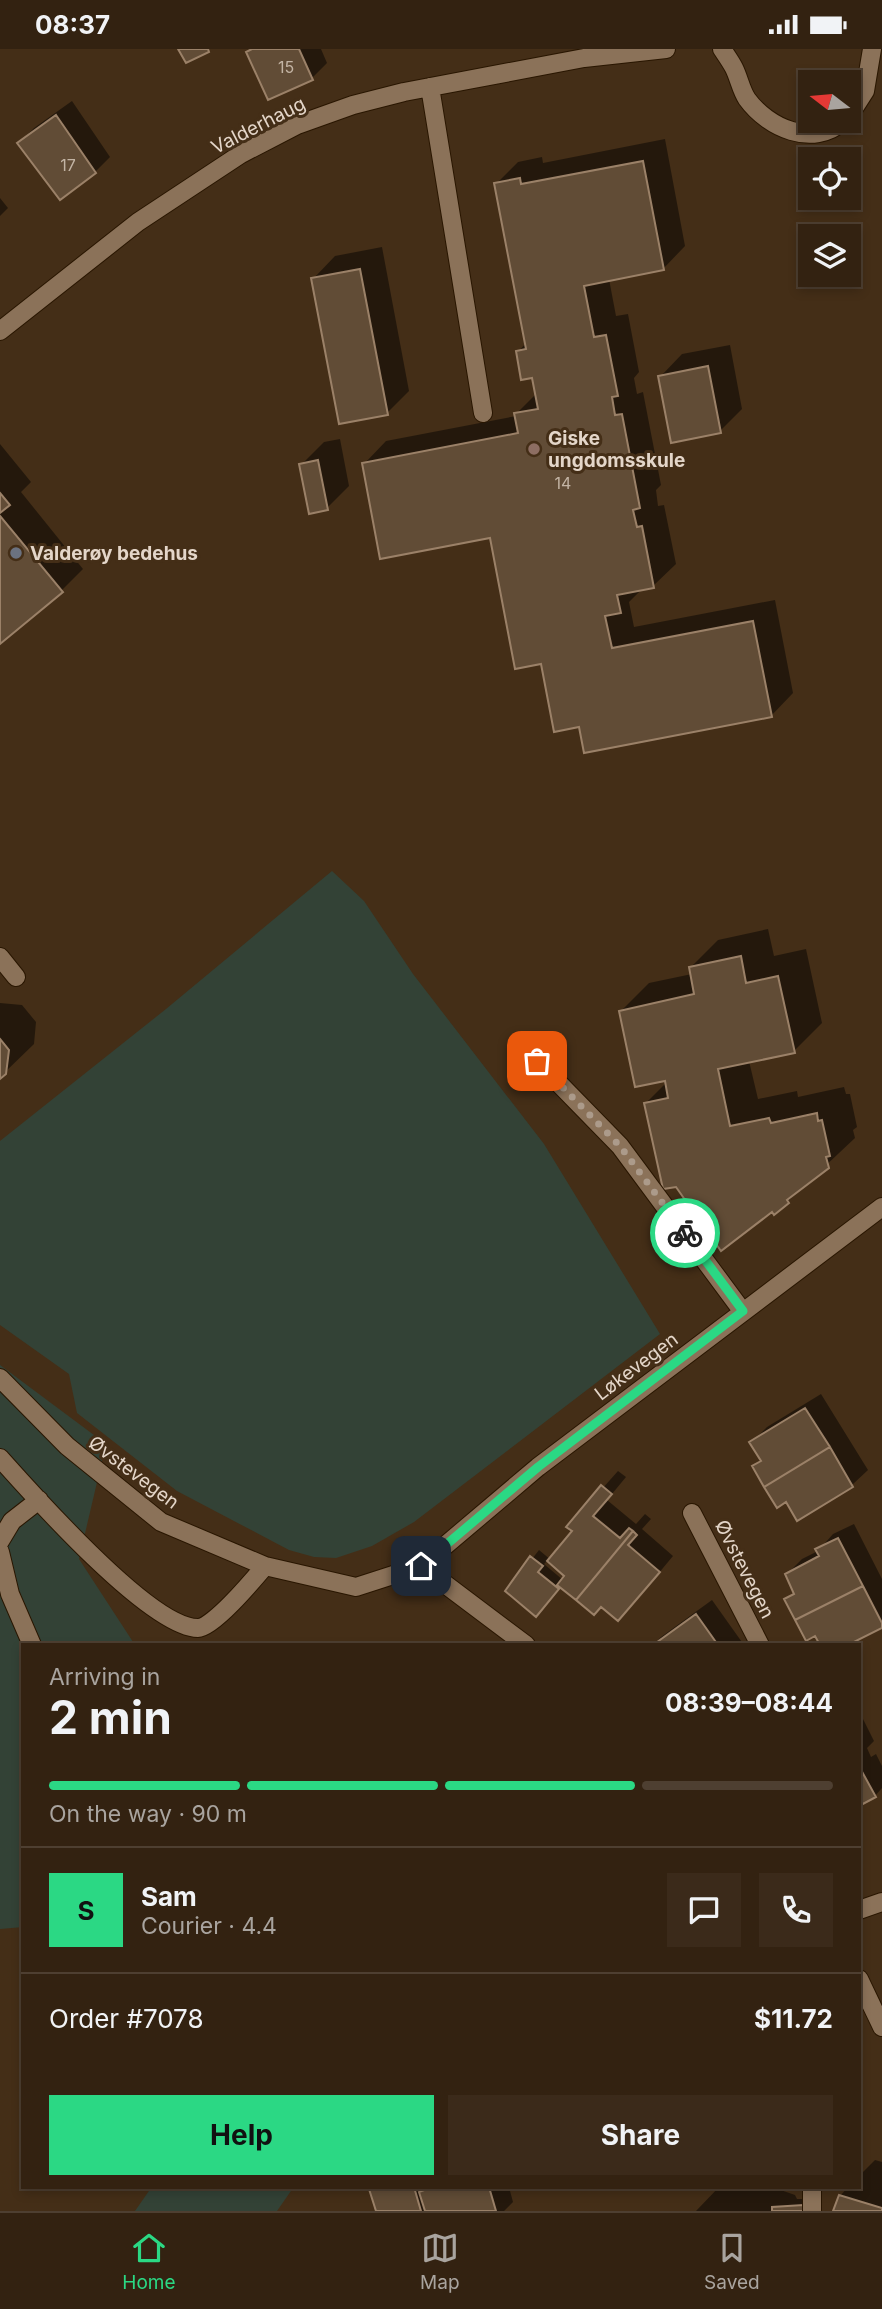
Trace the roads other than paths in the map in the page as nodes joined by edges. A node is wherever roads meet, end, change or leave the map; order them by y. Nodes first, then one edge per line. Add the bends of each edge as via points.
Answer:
1 (666, 49) edge
2 (722, 49) edge
3 (872, 49) edge
4 (583, 54) edge
5 (430, 87) junction
6 (861, 97) edge
7 (798, 132) edge
8 (0, 331) edge
9 (483, 413) dead end
10 (0, 957) edge
11 (16, 977) dead end
12 (537, 1061) dead end
13 (882, 1207) edge
14 (743, 1311) junction
15 (0, 1378) edge
16 (0, 1458) edge
17 (38, 1500) junction
18 (692, 1513) dead end
19 (0, 1541) edge
20 (0, 1552) edge
21 (265, 1566) junction
22 (421, 1566) junction
23 (31, 1643) edge
24 (524, 1643) edge
25 (759, 1643) edge
26 (882, 1902) edge
27 (861, 1909) edge
28 (861, 1983) edge
29 (882, 2027) edge
30 (812, 2189) edge
31 (812, 2211) edge

1 - 4 street, Valderhaug
2 - 7 street via 755,109 775,124
3 - 6 street
4 - 5 street, Valderhaug
5 - 8 street, Valderhaug via 353,105 241,154 138,222
5 - 9 street
10 - 11 street
12 - 14 street via 620,1146
13 - 14 street, Løkevegen
14 - 22 street, Løkevegen via 538,1467
15 - 21 street, Øvstevegen via 67,1446 161,1522
16 - 17 street
17 - 19 street via 12,1521
17 - 21 street via 107,1569 181,1624 206,1626
18 - 25 street, Øvstevegen
20 - 23 street via 10,1594
21 - 22 street, Øvstevegen via 356,1587
22 - 24 street
26 - 27 street
28 - 29 street
30 - 31 street

